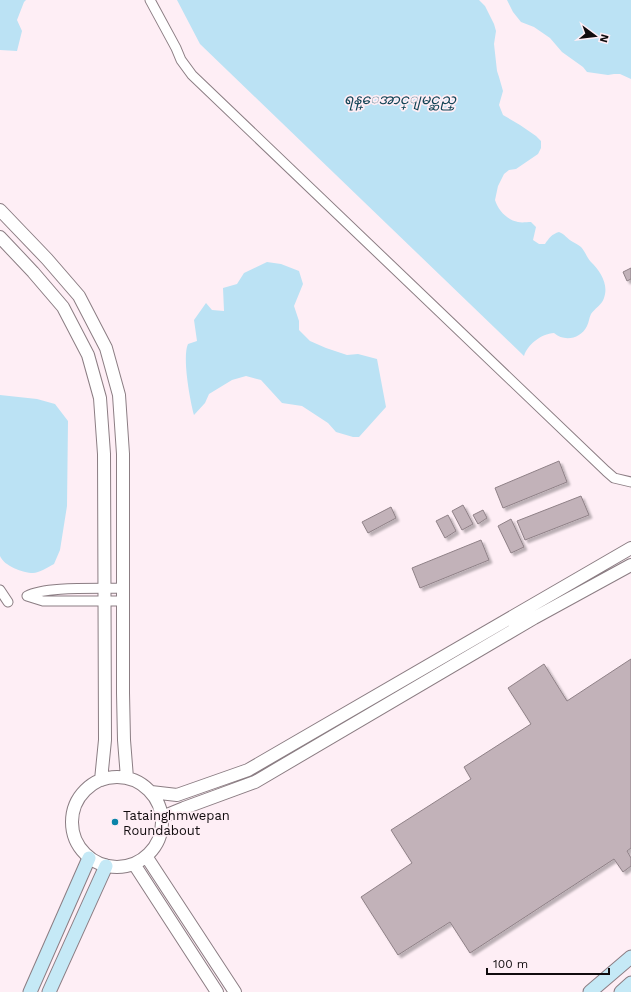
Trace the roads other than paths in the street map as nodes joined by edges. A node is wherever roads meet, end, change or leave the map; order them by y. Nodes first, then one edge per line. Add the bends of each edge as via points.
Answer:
1 (150, 0) edge
2 (0, 210) edge
3 (0, 237) edge
4 (631, 482) edge
5 (631, 548) edge
6 (631, 565) edge
7 (123, 588) junction
8 (104, 589) junction
9 (0, 590) edge
10 (104, 601) junction
11 (123, 601) junction
12 (5, 604) edge
13 (127, 778) junction
14 (100, 780) junction
15 (151, 792) junction
16 (162, 817) junction
17 (146, 856) junction
18 (89, 858) junction
19 (134, 864) junction
20 (106, 866) junction
21 (631, 957) edge
22 (631, 983) edge
23 (30, 992) edge
24 (49, 992) edge
25 (217, 992) edge
26 (235, 992) edge
27 (590, 992) edge
28 (621, 992) edge

1 - 4 street via 181,60 192,75 614,478
2 - 7 street via 79,296 106,348 119,395 123,446
3 - 8 street via 64,307 88,355 100,398 104,454
5 - 15 street via 248,770 177,795
6 - 16 street via 534,618 255,782
7 - 8 street
7 - 11 street
8 - 10 street
8 - 10 street via 43,591 27,596 43,601
9 - 12 street
10 - 11 street
10 - 14 street via 105,740
11 - 13 street via 124,740
13 - 14 street
13 - 15 street via 140,783
14 - 18 street via 89,786 80,796 72,822 74,836
15 - 16 street via 160,807
16 - 17 street via 161,832 156,846
17 - 19 street
17 - 26 street
18 - 20 street
18 - 23 main road
19 - 20 street
19 - 25 street
20 - 24 main road
21 - 27 main road
22 - 28 main road

